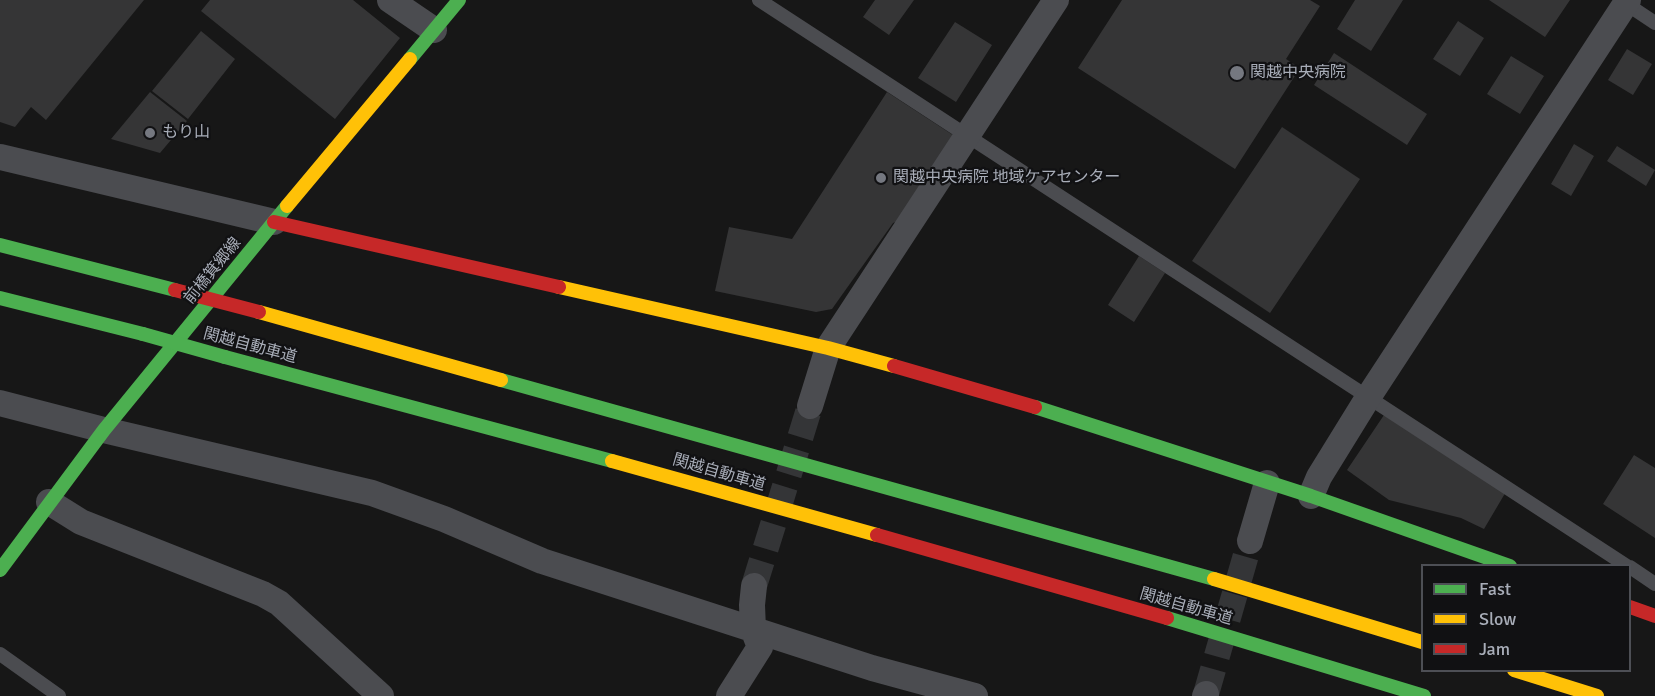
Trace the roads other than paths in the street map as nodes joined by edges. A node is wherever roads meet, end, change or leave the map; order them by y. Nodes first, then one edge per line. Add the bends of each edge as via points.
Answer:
1 (390, 0) edge
2 (459, 0) edge
3 (759, 0) edge
4 (1056, 0) edge
5 (1625, 1) edge
6 (1655, 23) edge
7 (434, 30) junction
8 (968, 136) junction
9 (0, 157) edge
10 (274, 222) junction
11 (0, 245) edge
12 (0, 298) edge
13 (828, 348) junction
14 (1369, 396) junction
15 (0, 403) edge
16 (810, 406) tunnel mouth
17 (104, 430) junction
18 (1268, 483) junction
19 (1311, 496) junction
20 (50, 502) junction
21 (1250, 541) tunnel mouth
22 (1503, 564) edge
23 (1625, 564) edge
24 (1631, 568) edge
25 (0, 570) edge
26 (1655, 584) edge
27 (754, 586) tunnel mouth
28 (1631, 609) edge
29 (1655, 616) edge
30 (753, 629) junction
31 (1421, 642) edge
32 (0, 654) edge
33 (1520, 672) edge
34 (59, 696) edge
35 (381, 696) edge
36 (729, 696) edge
37 (975, 696) edge
38 (1424, 696) edge
39 (1597, 696) edge

1 - 7 street
2 - 7 main road, 前橋箕郷線
3 - 8 lane
4 - 8 street
5 - 6 lane
5 - 14 street
7 - 10 main road, 前橋箕郷線
8 - 13 street
8 - 14 lane
9 - 10 street
10 - 13 main road
10 - 17 main road, 前橋箕郷線
11 - 31 main road, 関越自動車道, bridge via 260,312 1205,576
12 - 38 main road, 関越自動車道, bridge via 722,490
13 - 16 street
13 - 18 main road via 1015,400
14 - 19 street
14 - 23 lane
15 - 17 street
17 - 20 main road, 前橋箕郷線
17 - 30 street via 372,493 542,561
18 - 19 main road
18 - 21 street
19 - 22 main road
20 - 25 main road, 前橋箕郷線
20 - 35 street via 81,522 279,603
24 - 26 lane
27 - 30 street
28 - 29 main road
30 - 36 street via 760,647
30 - 37 street
32 - 34 lane
33 - 39 main road

